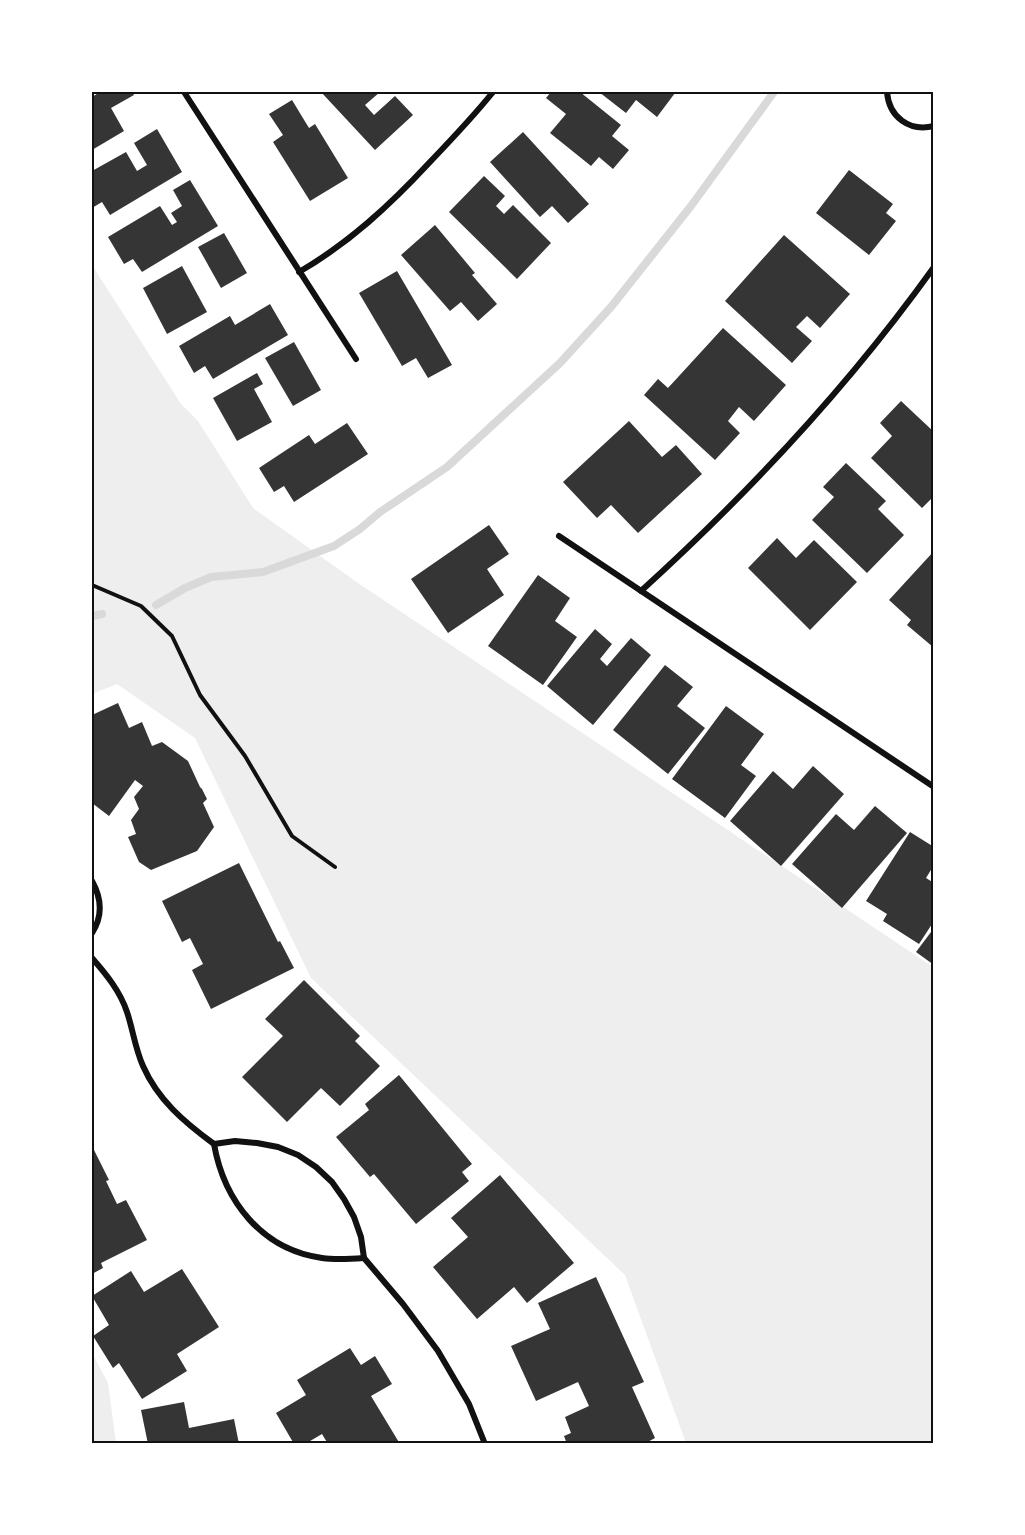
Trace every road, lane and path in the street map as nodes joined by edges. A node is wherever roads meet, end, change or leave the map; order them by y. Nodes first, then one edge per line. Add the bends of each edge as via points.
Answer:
1 (184, 92) edge
2 (493, 92) edge
3 (887, 92) edge
4 (933, 126) edge
5 (933, 267) edge
6 (299, 272) junction
7 (356, 360) dead end
8 (559, 536) dead end
9 (92, 585) edge
10 (641, 591) junction
11 (933, 787) edge
12 (335, 867) dead end
13 (92, 882) edge
14 (92, 933) edge
15 (92, 958) edge
16 (214, 1144) junction
17 (364, 1258) junction
18 (485, 1443) edge

1 - 6 street
2 - 6 street via 452,140 369,222
3 - 4 street via 892,111 901,121 913,127
5 - 10 street via 830,400 731,506
6 - 7 street
8 - 10 street
9 - 12 path via 141,606 172,636 200,695 244,756 292,836
10 - 11 street
13 - 14 street via 100,901 100,914
15 - 16 street via 118,991 151,1082 173,1112
16 - 17 street via 234,1201 261,1231 278,1243 320,1258
16 - 17 street via 257,1143 278,1147 316,1167 332,1182 354,1217
17 - 18 street via 438,1351 469,1404

